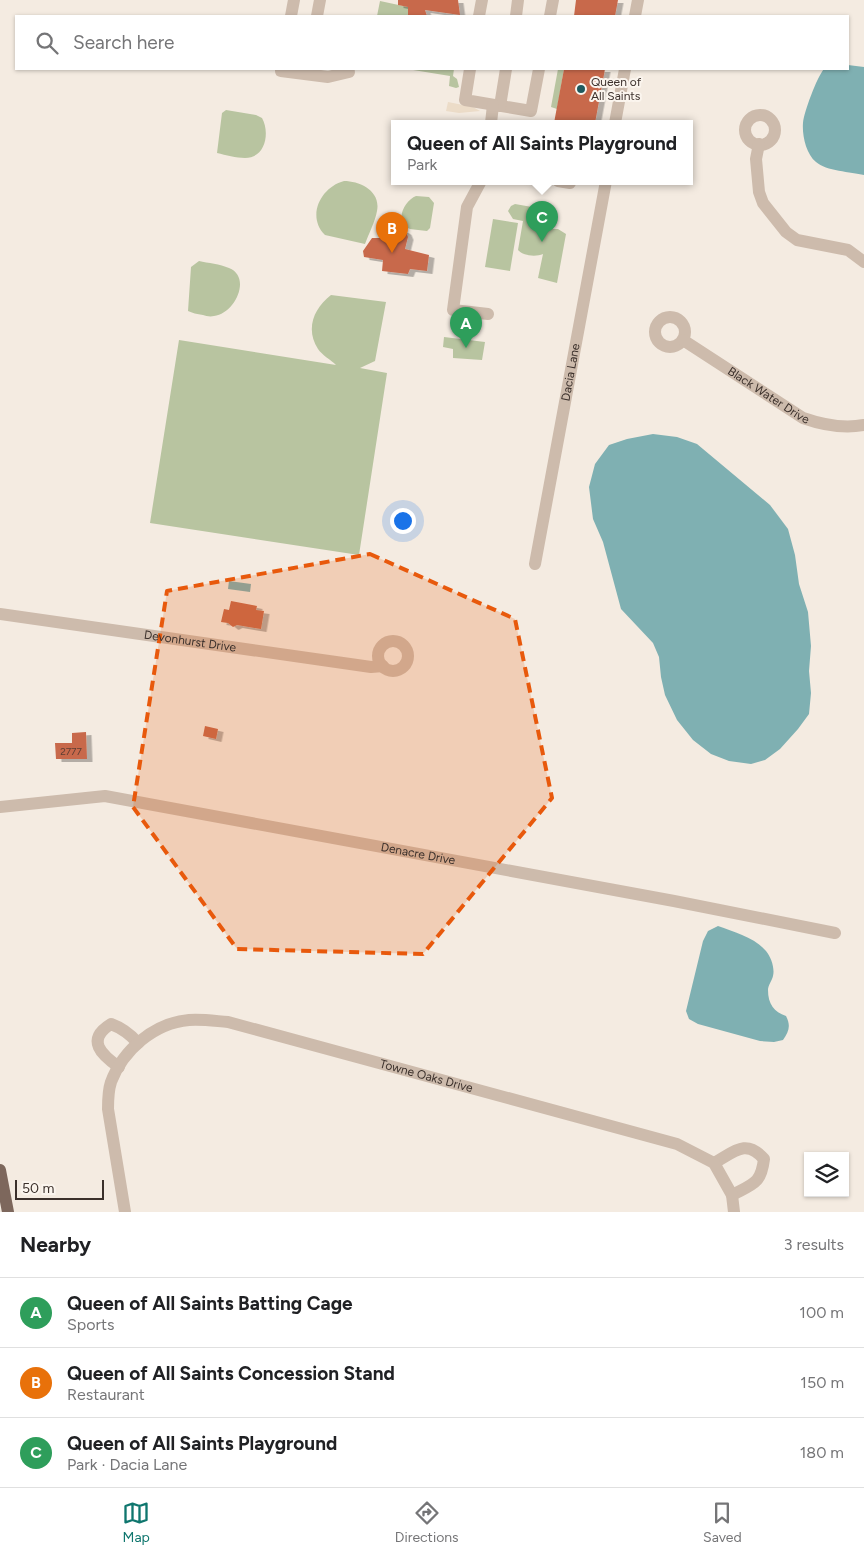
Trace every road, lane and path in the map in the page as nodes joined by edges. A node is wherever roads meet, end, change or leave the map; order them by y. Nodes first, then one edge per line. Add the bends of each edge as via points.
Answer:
1 (294, 0) edge
2 (320, 0) edge
3 (482, 0) edge
4 (518, 0) edge
5 (553, 0) edge
6 (638, 0) edge
7 (291, 15) edge
8 (317, 15) edge
9 (479, 15) edge
10 (516, 15) edge
11 (550, 15) edge
12 (635, 15) edge
13 (281, 70) edge
14 (470, 70) edge
15 (506, 70) edge
16 (539, 70) edge
17 (625, 70) edge
18 (307, 71) edge
19 (349, 72) dead end
20 (496, 105) junction
21 (492, 120) edge
22 (616, 120) edge
23 (759, 144) dead end
24 (479, 185) edge
25 (605, 185) edge
26 (864, 262) edge
27 (488, 314) dead end
28 (683, 340) dead end
29 (864, 425) edge
30 (535, 564) dead end
31 (0, 614) edge
32 (382, 666) dead end
33 (0, 807) edge
34 (835, 933) dead end
35 (138, 1043) junction
36 (119, 1068) junction
37 (714, 1163) junction
38 (0, 1170) edge
39 (732, 1194) junction
40 (8, 1212) edge
41 (125, 1212) edge
42 (734, 1212) edge

1 - 7 street
2 - 8 street
3 - 9 street
4 - 10 street
5 - 11 street
6 - 12 street
13 - 18 street
14 - 20 street via 465,100
15 - 20 street
16 - 20 street via 531,111
17 - 22 street
18 - 19 street via 328,77
20 - 21 street
23 - 26 street via 756,160 759,192 763,203 786,232 796,240 848,250
24 - 27 street via 467,208 452,310
25 - 30 street, Dacia Lane
28 - 29 street, Black Water Drive via 803,418 850,428
31 - 32 street, Devonhurst Drive
33 - 34 street, Denacre Drive via 105,796
35 - 36 street, Towne Oaks Drive via 128,1051
35 - 36 street via 130,1034 111,1024 102,1029 99,1049
35 - 37 street, Towne Oaks Drive via 158,1030 188,1020 228,1022 677,1144
36 - 41 street, Towne Oaks Drive via 111,1082 108,1109
37 - 39 street
37 - 39 street via 746,1147 764,1159 762,1174 753,1184
38 - 40 main road
39 - 42 street

